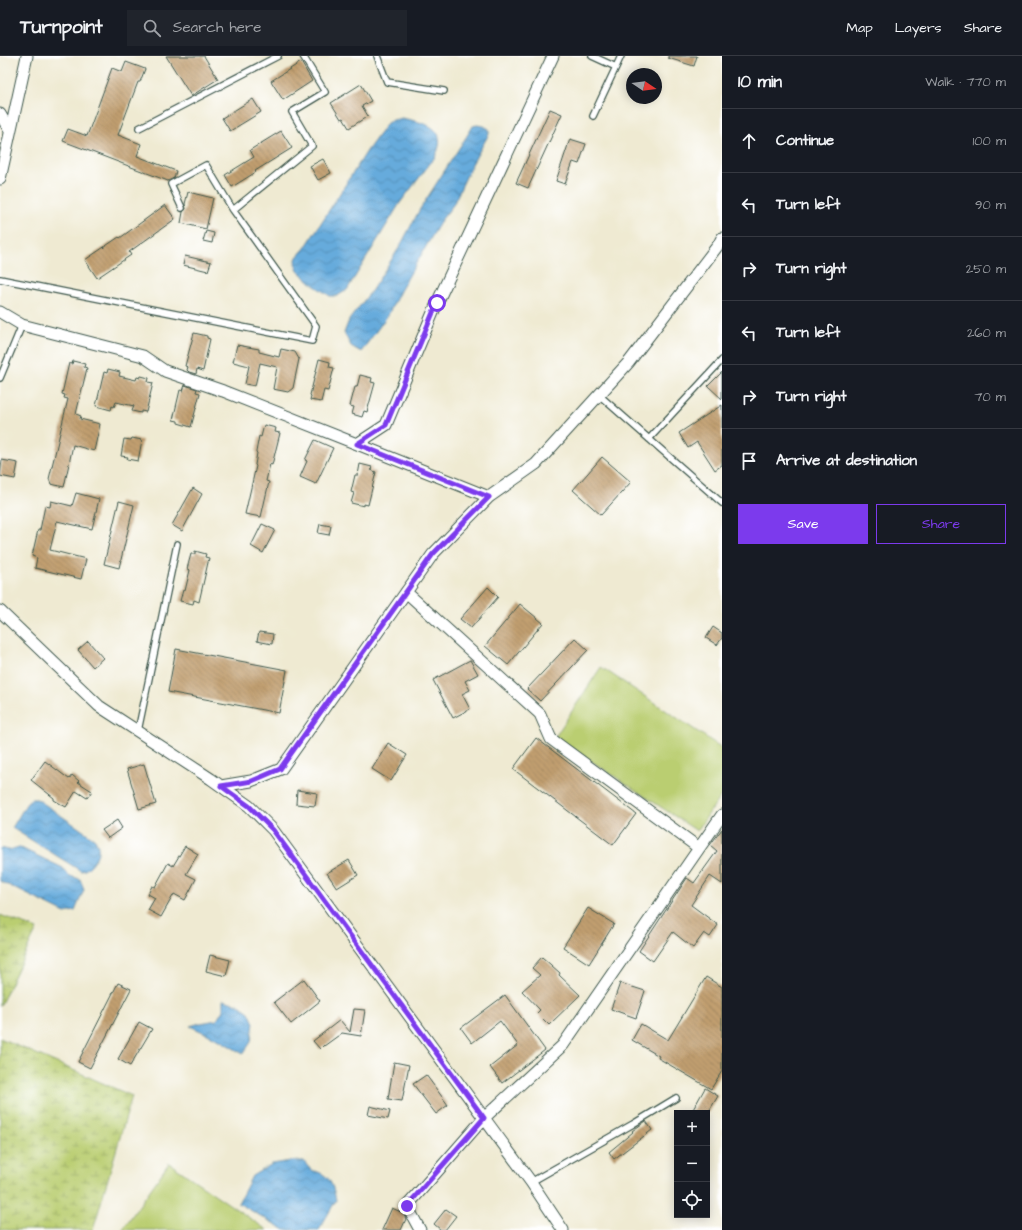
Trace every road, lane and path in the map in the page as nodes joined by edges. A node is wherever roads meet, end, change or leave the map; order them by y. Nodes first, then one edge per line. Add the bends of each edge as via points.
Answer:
1 (27, 56) edge
2 (278, 56) edge
3 (303, 56) edge
4 (377, 56) edge
5 (553, 56) edge
6 (592, 56) edge
7 (622, 56) edge
8 (616, 67) junction
9 (444, 91) dead end
10 (0, 114) edge
11 (593, 116) dead end
12 (139, 128) dead end
13 (10, 131) junction
14 (0, 179) edge
15 (182, 208) dead end
16 (233, 210) junction
17 (721, 242) edge
18 (0, 279) edge
19 (0, 312) edge
20 (22, 325) junction
21 (722, 360) edge
22 (0, 378) edge
23 (599, 394) junction
24 (649, 439) junction
25 (357, 444) junction
26 (489, 497) junction
27 (722, 502) edge
28 (177, 544) dead end
29 (406, 592) junction
30 (0, 611) edge
31 (138, 731) junction
32 (221, 786) junction
33 (722, 815) edge
34 (699, 848) junction
35 (676, 1098) dead end
36 (484, 1118) junction
37 (531, 1182) junction
38 (420, 1230) edge
39 (563, 1230) edge

1 - 13 street
2 - 12 lane
3 - 16 lane via 325,92 292,112 312,146
4 - 9 lane via 386,82
5 - 25 street via 437,303 386,425
6 - 8 lane
7 - 8 lane
8 - 11 lane
10 - 13 street
13 - 14 street
15 - 16 lane via 171,184 206,165
16 - 18 lane via 316,326 312,342
17 - 23 street via 629,362
19 - 20 street
20 - 22 lane
20 - 25 street via 143,356 165,371
21 - 24 lane
23 - 24 lane
23 - 26 street via 536,464
24 - 27 lane
25 - 26 street
26 - 29 street via 433,554
28 - 31 lane
29 - 32 street via 280,769 252,781
29 - 34 street via 540,714 551,739
30 - 31 street via 99,706
31 - 32 street
32 - 36 street via 249,806 273,830
33 - 34 street
34 - 36 street via 563,1045
35 - 37 lane
36 - 37 street
36 - 38 street via 407,1206
37 - 39 street

